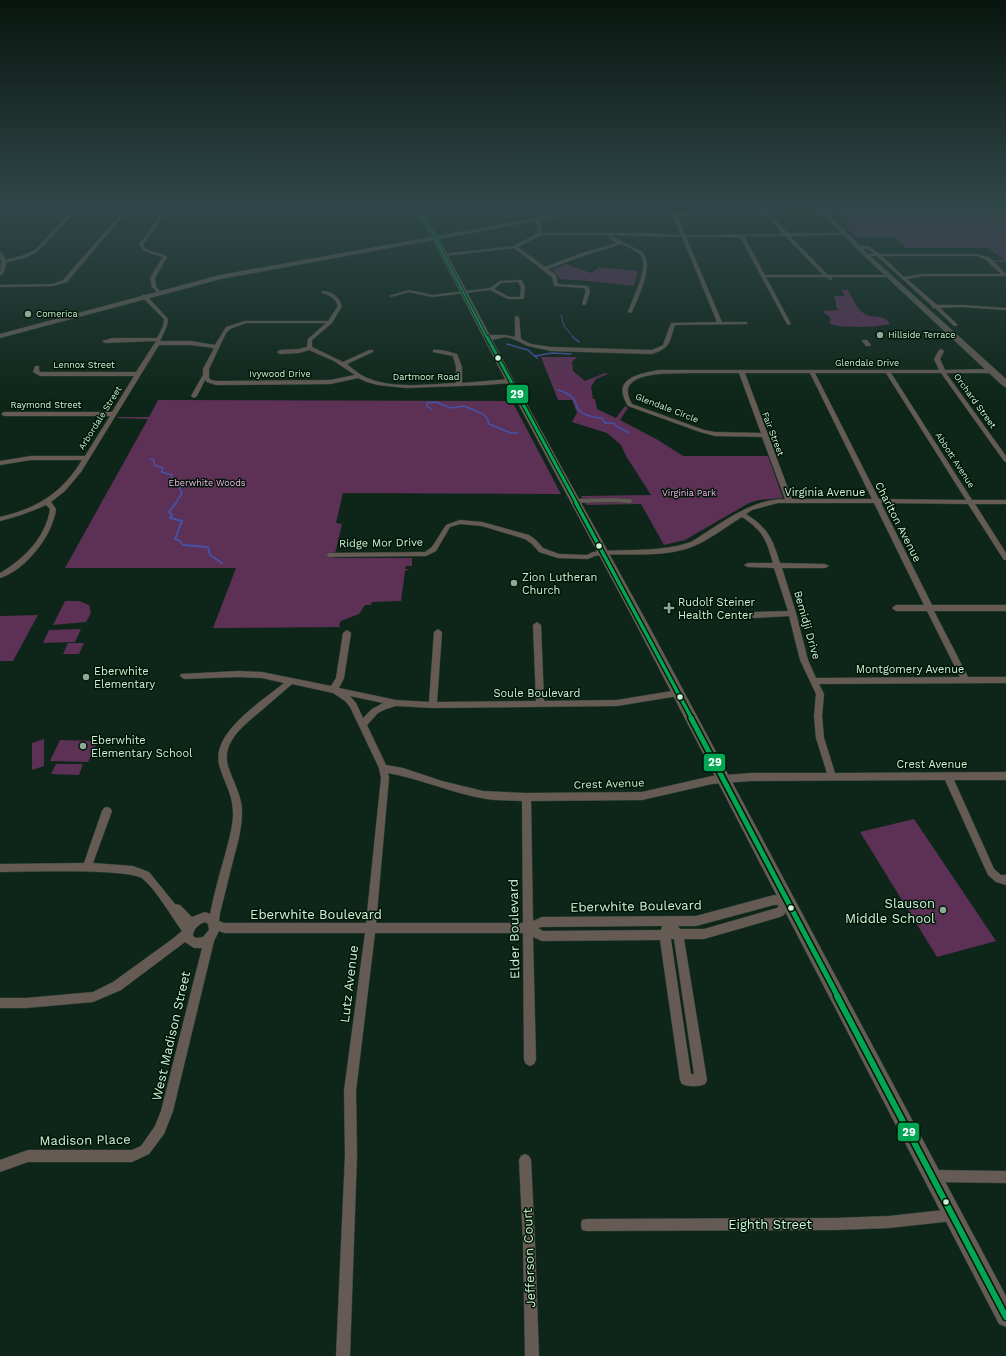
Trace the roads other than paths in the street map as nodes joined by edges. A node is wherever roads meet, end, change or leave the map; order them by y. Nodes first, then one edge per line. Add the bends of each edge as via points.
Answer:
1 (74, 272) edge
2 (156, 272) edge
3 (242, 272) edge
4 (453, 272) edge
5 (549, 272) edge
6 (643, 272) edge
7 (699, 272) edge
8 (760, 272) edge
9 (824, 272) edge
10 (885, 272) edge
11 (897, 272) edge
12 (1005, 275) edge
13 (762, 276) junction
14 (889, 276) junction
15 (829, 278) junction
16 (904, 278) junction
17 (0, 286) edge
18 (491, 288) junction
19 (158, 292) junction
20 (324, 292) dead end
21 (464, 293) junction
22 (144, 296) junction
23 (391, 296) dead end
24 (584, 304) dead end
25 (936, 307) junction
26 (923, 308) junction
27 (1006, 309) edge
28 (630, 312) dead end
29 (517, 317) dead end
30 (330, 322) junction
31 (720, 323) junction
32 (745, 323) dead end
33 (789, 324) dead end
34 (956, 325) dead end
35 (0, 336) edge
36 (488, 337) junction
37 (518, 339) junction
38 (106, 341) dead end
39 (158, 341) junction
40 (217, 347) junction
41 (310, 348) junction
42 (371, 351) dead end
43 (435, 351) dead end
44 (941, 351) dead end
45 (280, 352) dead end
46 (343, 364) junction
47 (37, 367) dead end
48 (992, 371) junction
49 (812, 372) junction
50 (888, 372) junction
51 (943, 372) junction
52 (742, 373) junction
53 (138, 374) junction
54 (205, 376) junction
55 (358, 376) junction
56 (510, 381) junction
57 (1006, 384) edge
58 (459, 385) junction
59 (194, 396) dead end
60 (4, 414) dead end
61 (113, 414) junction
62 (764, 435) junction
63 (86, 458) junction
64 (1006, 460) edge
65 (0, 463) edge
66 (574, 501) junction
67 (630, 501) dead end
68 (789, 501) junction
69 (47, 502) junction
70 (876, 502) junction
71 (971, 502) junction
72 (1006, 502) edge
73 (742, 514) junction
74 (0, 518) edge
75 (1004, 550) edge
76 (597, 553) junction
77 (329, 555) dead end
78 (1006, 558) edge
79 (748, 565) dead end
80 (778, 565) junction
81 (825, 566) dead end
82 (0, 576) edge
83 (896, 608) dead end
84 (930, 608) junction
85 (1006, 608) edge
86 (792, 613) junction
87 (754, 615) dead end
88 (537, 625) dead end
89 (438, 632) dead end
90 (347, 633) dead end
91 (184, 676) dead end
92 (965, 680) junction
93 (1006, 680) edge
94 (291, 681) junction
95 (814, 681) junction
96 (334, 690) junction
97 (678, 693) junction
98 (396, 703) junction
99 (540, 703) junction
100 (433, 704) junction
101 (363, 724) junction
102 (383, 768) junction
103 (832, 776) junction
104 (948, 776) junction
105 (1006, 776) edge
106 (723, 779) junction
107 (526, 797) junction
108 (107, 811) dead end
109 (87, 867) junction
110 (0, 868) edge
111 (1006, 880) edge
112 (787, 902) junction
113 (668, 921) junction
114 (370, 928) junction
115 (527, 928) junction
116 (205, 931) junction
117 (666, 935) junction
118 (678, 935) junction
119 (0, 1003) edge
120 (530, 1060) dead end
121 (160, 1130) joint
122 (525, 1160) dead end
123 (0, 1166) edge
124 (933, 1176) junction
125 (1006, 1177) edge
126 (953, 1215) junction
127 (587, 1225) dead end
128 (1006, 1316) edge
129 (343, 1356) edge
130 (532, 1356) edge

1 - 17 street via 62,283 53,285
2 - 19 street via 151,282
3 - 19 main road
4 - 21 main road
5 - 24 street via 554,276 556,285 586,287 588,291
6 - 28 street
7 - 31 street
8 - 13 street
9 - 15 street
10 - 14 main road
11 - 16 street
12 - 16 street via 923,275
13 - 15 street
13 - 33 street
14 - 15 street
14 - 26 main road
16 - 25 street
18 - 18 street via 500,282 520,281 523,287 522,298 508,298
18 - 21 street
19 - 22 main road
20 - 30 street via 334,296 340,306
21 - 23 street via 432,296 409,291
21 - 36 main road
22 - 35 main road
22 - 39 street, Arbordale Street via 166,319 166,326
25 - 26 street
25 - 27 street
25 - 34 street
26 - 48 main road
29 - 37 street
30 - 40 street via 239,323 228,328
30 - 41 street via 310,340
31 - 32 street
31 - 37 street via 673,324 665,346 652,352 551,349 530,345
36 - 37 street via 505,336
36 - 56 main road
38 - 39 street
39 - 40 street
39 - 53 street, Arbordale Street
40 - 54 street
41 - 45 street
41 - 46 street, Dartmoor Road
42 - 46 street
43 - 58 street via 455,355 459,367
44 - 51 street via 937,359
46 - 55 street, Dartmoor Road
47 - 53 street, Lennox Street via 36,372 40,374
48 - 51 street, Glendale Drive
48 - 57 main road
49 - 50 street, Glendale Drive
49 - 52 street, Glendale Drive
49 - 70 street, Charlton Avenue
50 - 51 street, Glendale Drive
50 - 71 street, Abbott Avenue
51 - 64 street, Orchard Street
52 - 62 street, Fair Street
52 - 62 street, Glendale Circle via 649,374 629,382 625,388 625,396 630,405 702,431 723,435
53 - 61 street, Arbordale Street
54 - 55 street, Ivywood Drive via 209,381 216,383 287,383 330,382
54 - 59 street
55 - 58 street, Dartmoor Road via 387,385
56 - 58 street, Dartmoor Road
56 - 66 main road
60 - 61 street, Raymond Street
61 - 63 street, Arbordale Street
62 - 68 street, Fair Street
63 - 65 street via 31,458
63 - 69 street, Arbordale Street via 66,488
66 - 67 street
66 - 76 main road
68 - 70 street, Virginia Avenue
68 - 73 street, Virginia Avenue via 762,505
69 - 74 street, Arbordale Street
69 - 82 street via 53,509 51,522 34,550 10,571
70 - 71 street, Virginia Avenue
70 - 84 street, Charlton Avenue
71 - 72 street, Virginia Avenue
71 - 75 street, Abbott Avenue
73 - 76 street, Virginia Avenue via 683,548 657,552
73 - 80 street, Bemidji Drive via 766,534
75 - 78 street, Abbott Avenue
76 - 77 street, Ridge Mor Drive via 588,557 565,557 541,550 527,538 482,524 455,522 448,526 434,549 426,554
76 - 97 main road
79 - 80 street
80 - 81 street
80 - 86 street, Bemidji Drive
83 - 84 street
84 - 85 street
84 - 92 street, Charlton Avenue
86 - 87 street
86 - 95 street, Bemidji Drive via 804,660
88 - 99 street
89 - 100 street
90 - 96 street via 340,678
91 - 94 street, Soule Boulevard via 262,675
92 - 93 street, Montgomery Avenue
92 - 95 street, Montgomery Avenue
94 - 96 street, Soule Boulevard
94 - 116 street, West Madison Street via 237,726 223,748 222,762 235,794 237,825
95 - 103 street, Bemidji Drive via 820,694 820,738
96 - 98 street, Soule Boulevard
96 - 101 street, Lutz Avenue via 348,699
97 - 99 street, Soule Boulevard via 617,703
97 - 106 main road
98 - 100 street, Soule Boulevard
98 - 101 street, Soule Boulevard via 375,711
99 - 100 street, Soule Boulevard
101 - 102 street, Lutz Avenue
102 - 107 street, Crest Avenue via 483,795
102 - 114 street, Lutz Avenue via 385,792
103 - 104 street, Crest Avenue
103 - 106 street, Crest Avenue
104 - 105 street, Crest Avenue
104 - 111 street via 991,872 998,879
106 - 107 street, Crest Avenue via 642,796
106 - 112 main road
107 - 115 street, Elder Boulevard
108 - 109 street
109 - 110 street
109 - 116 street via 133,870 146,875 165,898
112 - 113 street, Eberwhite Boulevard via 774,900 696,921
112 - 118 street, Eberwhite Boulevard via 780,912 752,921 704,934
112 - 124 main road
113 - 115 street, Eberwhite Boulevard via 542,922
113 - 117 street
113 - 118 street
114 - 115 street, Eberwhite Boulevard
114 - 116 street, Eberwhite Boulevard
114 - 129 street, Lutz Avenue via 350,1092 351,1155
115 - 117 street, Eberwhite Boulevard via 542,936
115 - 120 street, Elder Boulevard
116 - 119 street, Eberwhite Boulevard via 175,944 117,986 93,997
116 - 121 street, West Madison Street via 167,1111
117 - 118 street, Eberwhite Boulevard
117 - 118 street via 686,1080 701,1080
121 - 123 street, Madison Place via 145,1150 132,1156 28,1156
122 - 130 street, Jefferson Court
124 - 125 street
124 - 126 main road
126 - 127 street, Eighth Street via 889,1222
126 - 128 main road

